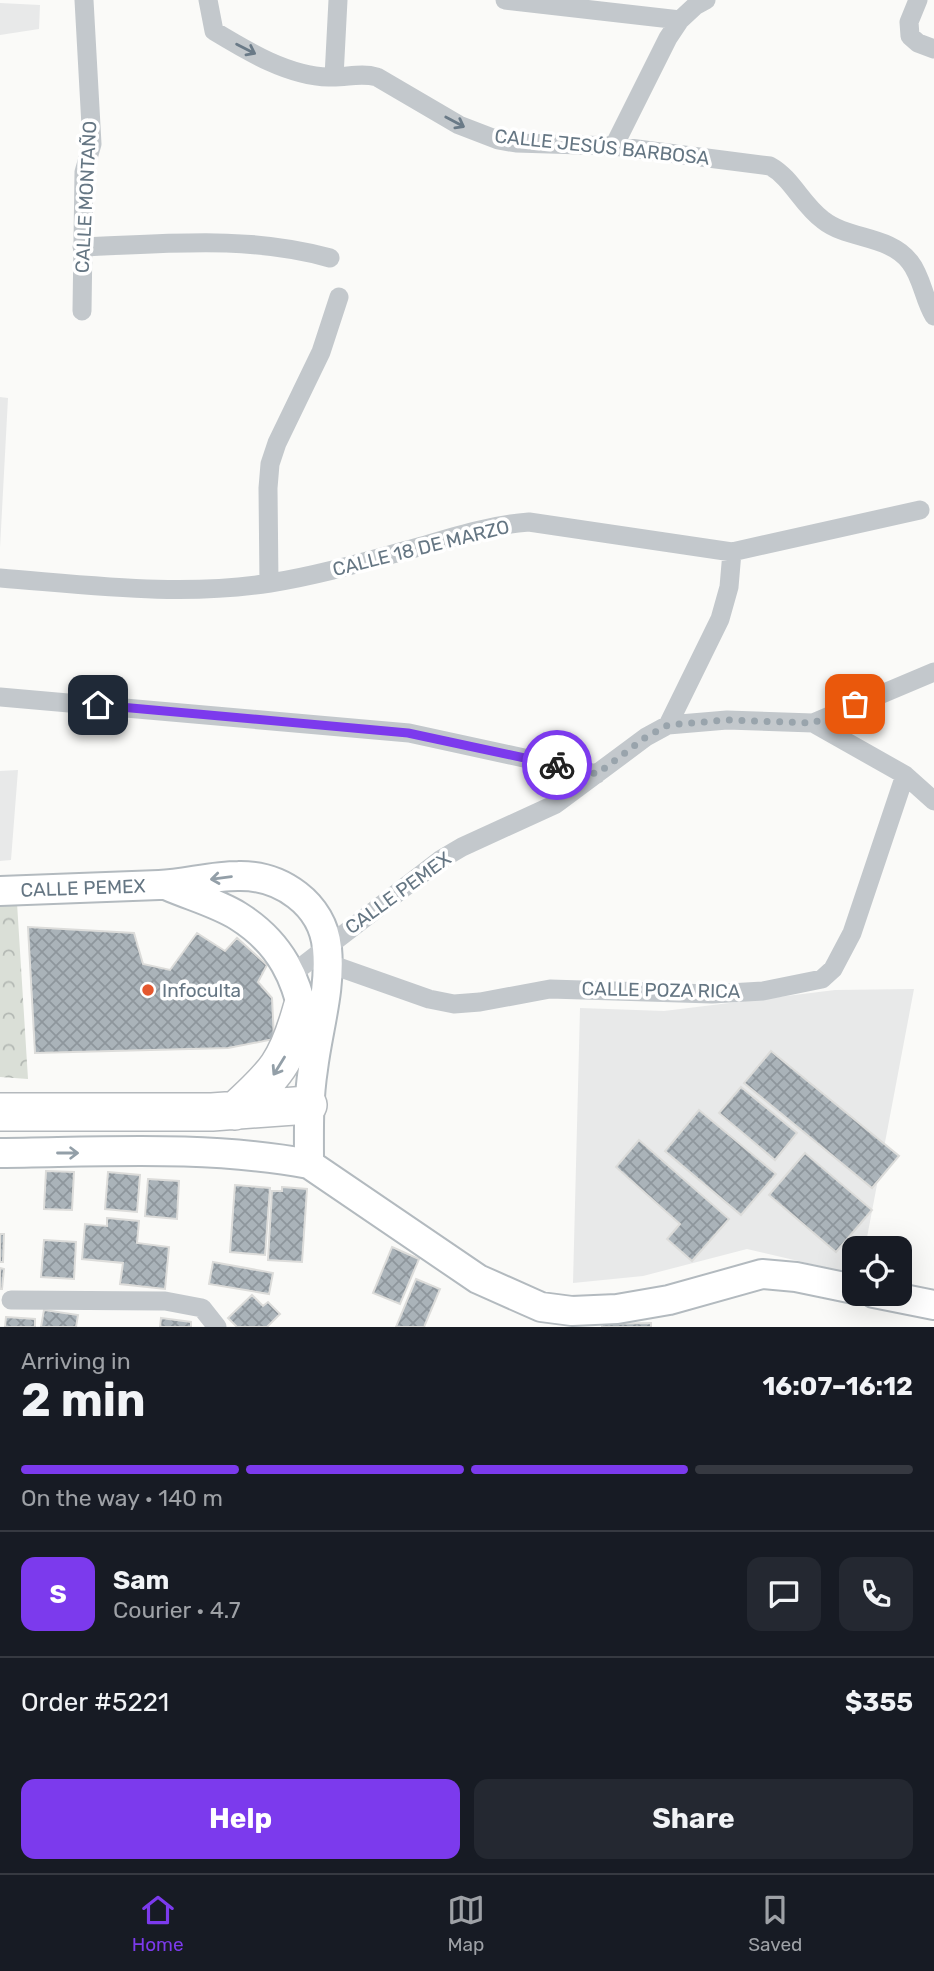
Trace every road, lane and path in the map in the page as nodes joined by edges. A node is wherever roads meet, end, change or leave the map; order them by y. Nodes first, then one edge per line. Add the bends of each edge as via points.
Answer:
1 (84, 0) edge
2 (208, 0) edge
3 (338, 0) edge
4 (505, 0) edge
5 (706, 0) edge
6 (918, 0) edge
7 (680, 20) junction
8 (934, 49) edge
9 (334, 77) junction
10 (614, 146) junction
11 (82, 247) junction
12 (330, 258) dead end
13 (339, 297) dead end
14 (82, 311) dead end
15 (934, 316) edge
16 (920, 510) dead end
17 (732, 552) junction
18 (0, 578) edge
19 (269, 583) junction
20 (934, 672) edge
21 (0, 697) edge
22 (813, 723) junction
23 (668, 725) junction
24 (597, 774) junction
25 (905, 775) junction
26 (934, 801) edge
27 (265, 879) junction
28 (166, 885) junction
29 (0, 891) edge
30 (237, 915) junction
31 (327, 955) junction
32 (297, 991) junction
33 (313, 1066) junction
34 (308, 1105) junction
35 (223, 1111) junction
36 (0, 1112) edge
37 (0, 1153) edge
38 (309, 1164) junction
39 (842, 1287) edge
40 (510, 1295) junction
41 (11, 1300) dead end
42 (912, 1301) edge
43 (934, 1305) edge
44 (216, 1327) edge
45 (537, 1327) edge

1 - 11 street, CALLE MONTAÑO via 92,144 85,172
2 -> 9 street, CALLE JESÚS BARBOSA via 214,31 243,49 289,69
3 - 9 street
4 - 7 street
5 - 7 street
6 - 8 street via 909,22 910,36
7 - 10 street
9 -> 10 street, CALLE JESÚS BARBOSA via 377,77 458,125 498,140
10 - 15 street, CALLE JESÚS BARBOSA via 770,166 826,223 904,255
11 - 12 street via 218,242 296,248
11 - 14 street, CALLE MONTAÑO
13 - 19 street via 321,352 270,464
16 - 17 street, CALLE 18 DE MARZO
17 - 19 street, CALLE 18 DE MARZO via 555,524 516,523 478,529 339,570
17 - 23 street via 720,619
18 - 19 street, CALLE 18 DE MARZO via 136,588 206,589
20 - 22 street, CALLE PEMEX
21 - 24 street via 408,733
22 - 23 street, CALLE PEMEX via 727,720
22 - 25 street
23 - 24 street, CALLE PEMEX
24 - 31 street, CALLE PEMEX via 556,804 440,860
25 - 26 street
25 - 31 street, CALLE POZA RICA via 852,933 833,970 822,979 763,991 712,994 550,989 454,1004 429,999
27 -> 28 street, CALLE PEMEX via 238,876
27 - 30 street
27 - 31 street via 292,890 310,905 321,924
28 - 29 street, CALLE PEMEX
28 - 30 street
30 - 32 street via 277,951
31 - 32 street, CALLE PEMEX
31 - 33 street via 326,1003
32 - 33 street
32 -> 35 highway via 293,1039 278,1069 266,1083
33 - 34 street
34 - 35 highway
34 - 38 street
35 - 36 highway
37 -> 38 street via 211,1152
38 - 40 street via 478,1279
39 - 40 street via 762,1274 660,1301 572,1311 541,1307
40 - 45 street
41 - 44 street via 165,1301 202,1308
42 - 43 street

